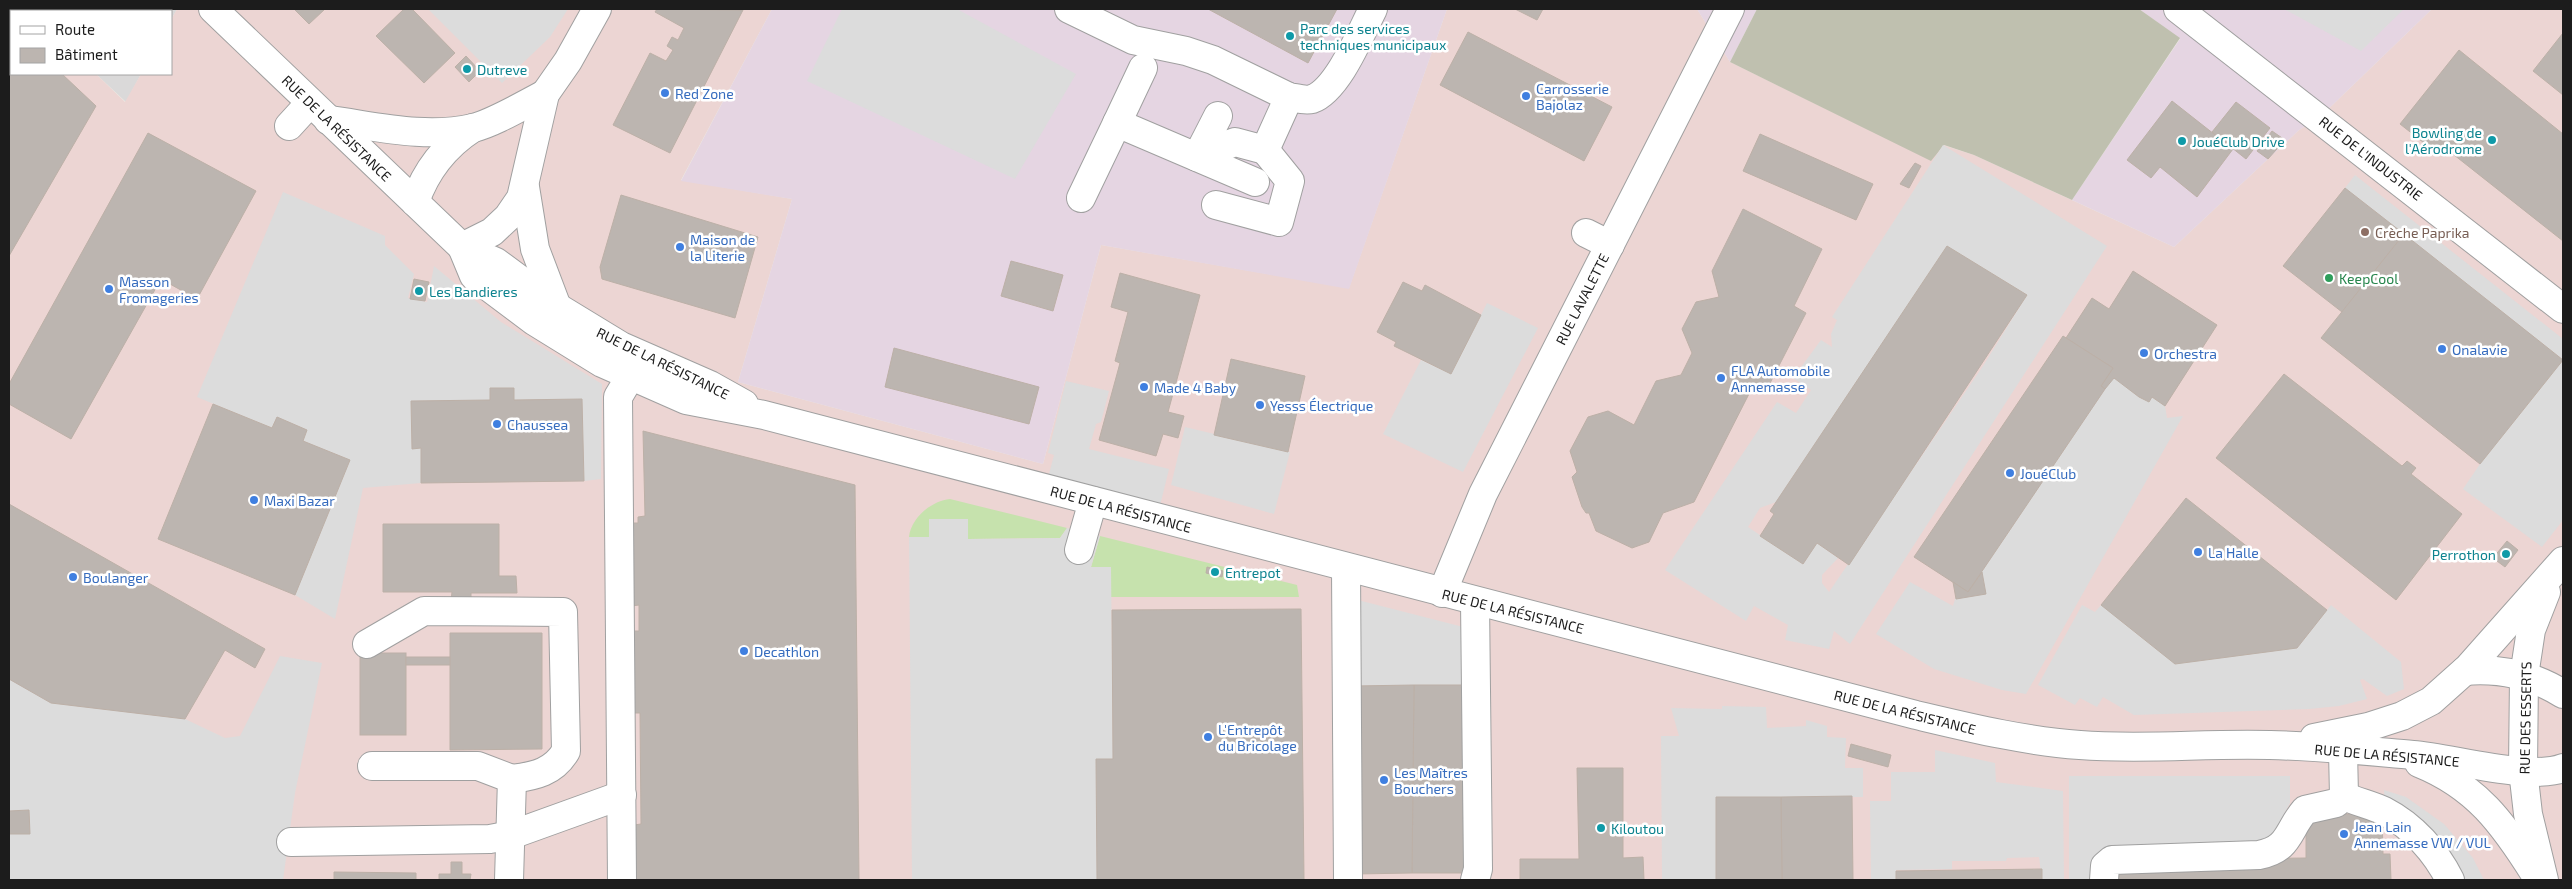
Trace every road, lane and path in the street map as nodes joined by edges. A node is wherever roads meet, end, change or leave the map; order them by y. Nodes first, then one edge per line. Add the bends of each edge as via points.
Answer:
1 (213, 9) edge
2 (597, 9) edge
3 (1070, 9) edge
4 (1373, 9) edge
5 (1730, 9) edge
6 (2178, 9) edge
7 (1143, 68) dead end
8 (546, 94) junction
9 (1289, 97) junction
10 (319, 112) junction
11 (1218, 116) dead end
12 (1117, 123) junction
13 (289, 126) dead end
14 (474, 128) junction
15 (1265, 150) junction
16 (1197, 157) junction
17 (1255, 182) dead end
18 (525, 187) junction
19 (1081, 198) dead end
20 (415, 202) junction
21 (1216, 205) dead end
22 (1586, 233) dead end
23 (1610, 245) junction
24 (462, 247) junction
25 (557, 308) junction
26 (2563, 309) edge
27 (630, 377) junction
28 (764, 415) junction
29 (1093, 501) junction
30 (1079, 550) dead end
31 (2563, 562) edge
32 (1346, 568) junction
33 (1442, 593) junction
34 (1475, 601) junction
35 (368, 644) dead end
36 (2466, 671) junction
37 (2524, 676) junction
38 (2563, 694) edge
39 (2270, 745) junction
40 (2344, 750) junction
41 (2397, 754) junction
42 (372, 766) dead end
43 (2563, 768) edge
44 (2523, 770) junction
45 (512, 779) junction
46 (622, 795) junction
47 (2344, 796) junction
48 (511, 835) junction
49 (291, 842) dead end
50 (509, 880) edge
51 (622, 880) edge
52 (1348, 880) edge
53 (1475, 880) edge
54 (2104, 880) edge
55 (2450, 880) edge
56 (2539, 880) edge
57 (2544, 880) edge

1 - 10 street, RUE DE LA RÉSISTANCE
2 - 8 street
3 - 9 street via 1133,40 1213,60
4 - 9 street via 1349,57 1331,82 1312,99
5 - 23 street, RUE LAVALETTE
6 - 26 street, RUE DE L'INDUSTRIE
7 - 12 street
8 - 14 street
8 - 18 street
9 - 15 street
10 - 13 street
10 - 14 street via 411,131 450,132
10 - 20 street, RUE DE LA RÉSISTANCE
11 - 16 street
12 - 16 street
12 - 19 street
14 - 20 street via 442,154 426,177
15 - 16 street via 1235,142
15 - 21 street via 1290,181 1279,222
16 - 17 street
18 - 24 street via 515,208 501,225
18 - 25 street via 535,249
20 - 24 street, RUE DE LA RÉSISTANCE
22 - 23 street
23 - 33 street, RUE LAVALETTE via 1483,494
24 - 25 street, RUE DE LA RÉSISTANCE via 496,262
24 - 27 street, RUE DE LA RÉSISTANCE via 474,276 493,291 555,335
25 - 28 street, RUE DE LA RÉSISTANCE via 621,346 710,385
27 - 28 street, RUE DE LA RÉSISTANCE via 686,400
27 - 46 street via 618,397
28 - 29 street, RUE DE LA RÉSISTANCE
29 - 30 street
29 - 32 street, RUE DE LA RÉSISTANCE
31 - 36 street, RUE DE LA RÉSISTANCE
31 - 37 street, RUE DES ESSERTS via 2536,613
32 - 33 street, RUE DE LA RÉSISTANCE
32 - 52 street
33 - 34 street, RUE DE LA RÉSISTANCE
34 - 39 street, RUE DE LA RÉSISTANCE via 2017,738 2105,746
34 - 53 street via 1478,869
35 - 45 street via 424,611 564,612 566,751 550,769 536,776
36 - 37 street via 2499,670
36 - 39 street, RUE DE LA RÉSISTANCE via 2435,698 2402,716 2348,732
37 - 38 street
37 - 44 street, RUE DES ESSERTS
39 - 40 street, RUE DE LA RÉSISTANCE
40 - 41 street, RUE DE LA RÉSISTANCE
40 - 47 street
41 - 44 street, RUE DE LA RÉSISTANCE
41 - 56 street via 2447,776 2486,806
42 - 45 street via 478,766
43 - 44 street, RUE DE LA RÉSISTANCE via 2546,772
44 - 57 street, RUE DES ESSERTS via 2528,814
45 - 48 street
46 - 48 street
46 - 51 street
47 - 54 street via 2336,802 2305,810 2283,845 2274,852 2112,860 2105,866
47 - 55 street via 2384,811 2406,826 2422,840
48 - 49 street via 490,839
48 - 50 street

